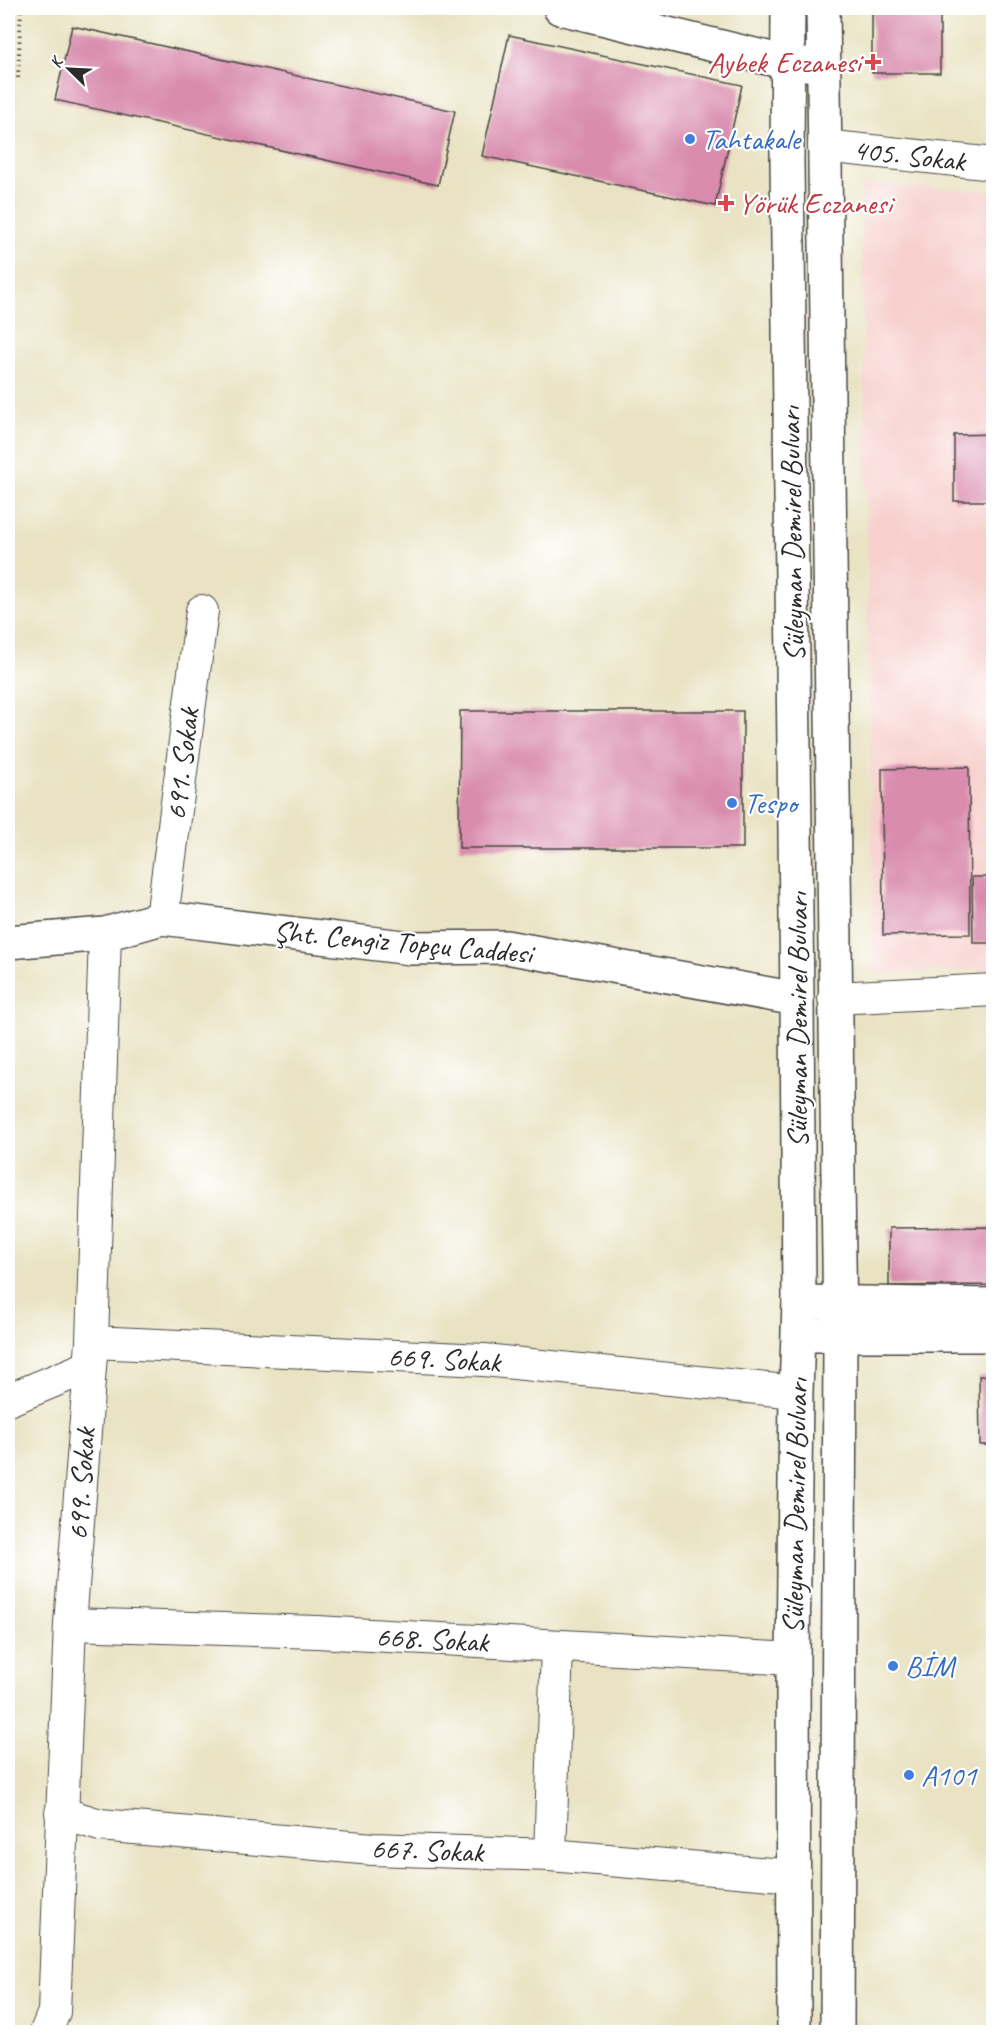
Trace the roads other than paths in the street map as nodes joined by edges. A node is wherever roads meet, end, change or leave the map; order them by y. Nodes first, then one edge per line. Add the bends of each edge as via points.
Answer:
1 (560, 8) edge
2 (788, 8) edge
3 (823, 8) edge
4 (788, 63) junction
5 (823, 65) junction
6 (824, 146) junction
7 (993, 164) edge
8 (202, 611) dead end
9 (162, 918) junction
10 (105, 934) junction
11 (8, 942) edge
12 (993, 990) edge
13 (834, 998) junction
14 (797, 999) junction
15 (799, 1302) junction
16 (839, 1302) junction
17 (993, 1305) edge
18 (799, 1335) junction
19 (840, 1335) junction
20 (993, 1335) edge
21 (91, 1354) junction
22 (796, 1392) junction
23 (8, 1400) edge
24 (70, 1624) junction
25 (557, 1646) junction
26 (793, 1659) junction
27 (61, 1813) junction
28 (550, 1855) junction
29 (794, 1876) junction
30 (46, 2032) edge
31 (794, 2032) edge
32 (837, 2032) edge

1 - 4 main road
2 - 4 main road, Süleyman Demirel Bulvarı
3 - 5 main road, Süleyman Demirel Bulvarı
4 - 5 main road
4 - 14 main road, Süleyman Demirel Bulvarı
5 - 6 main road, Süleyman Demirel Bulvarı
6 - 7 street, 405. Sokak
6 - 13 main road, Süleyman Demirel Bulvarı
8 - 9 street, 691. Sokak
9 - 10 main road, Şht. Cengiz Topçu Caddesi
9 - 14 main road, Şht. Cengiz Topçu Caddesi via 411,948 506,947
10 - 11 main road, Şht. Cengiz Topçu Caddesi
10 - 21 street, 699. Sokak
12 - 13 street
13 - 16 main road, Süleyman Demirel Bulvarı
14 - 15 main road, Süleyman Demirel Bulvarı
15 - 16 main road
15 - 18 main road, Süleyman Demirel Bulvarı
16 - 17 main road
16 - 19 main road, Süleyman Demirel Bulvarı
18 - 19 main road
18 - 22 main road, Süleyman Demirel Bulvarı
19 - 20 main road
19 - 32 main road, Süleyman Demirel Bulvarı
21 - 22 street, 669. Sokak via 484,1360
21 - 23 street
21 - 24 street, 699. Sokak
22 - 26 main road, Süleyman Demirel Bulvarı
24 - 25 street, 668. Sokak via 317,1632
24 - 27 street, 699. Sokak
25 - 26 street, 668. Sokak
25 - 28 street
26 - 29 main road, Süleyman Demirel Bulvarı
27 - 28 street, 667. Sokak via 100,1825 373,1849
27 - 30 street, 699. Sokak via 54,2012
28 - 29 street, 667. Sokak
29 - 31 main road, Süleyman Demirel Bulvarı

